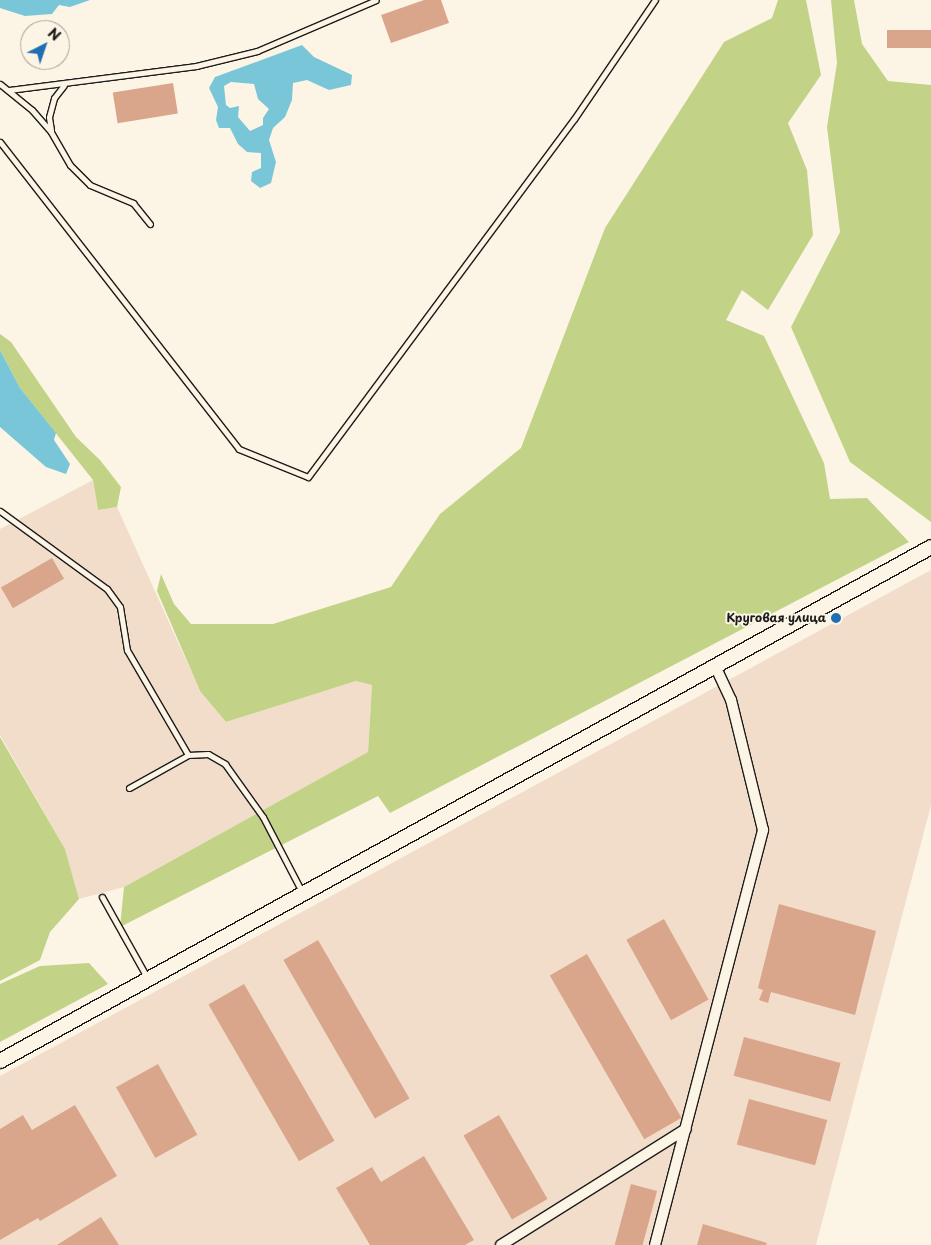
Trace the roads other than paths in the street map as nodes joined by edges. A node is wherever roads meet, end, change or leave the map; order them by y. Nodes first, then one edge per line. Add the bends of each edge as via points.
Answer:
1 (376, 0) edge
2 (655, 0) edge
3 (0, 84) edge
4 (64, 85) junction
5 (9, 90) junction
6 (51, 132) junction
7 (0, 142) edge
8 (150, 224) dead end
9 (0, 511) edge
10 (931, 547) edge
11 (715, 664) junction
12 (188, 755) junction
13 (129, 788) dead end
14 (302, 892) junction
15 (102, 897) dead end
16 (148, 980) junction
17 (0, 1061) edge
18 (686, 1128) junction
19 (501, 1245) edge
20 (655, 1245) edge

1 - 4 lane via 257,51 196,66
2 - 7 lane via 574,119 308,477 240,449
3 - 5 lane
4 - 5 lane
4 - 6 lane via 54,98 49,117
5 - 6 lane
6 - 8 lane via 70,165 90,185 133,203
9 - 12 lane via 107,589 120,607 127,650
10 - 11 main road
11 - 14 main road
11 - 18 street via 730,700 763,830
12 - 13 lane
12 - 14 lane via 208,754 224,764 263,816
14 - 16 main road
15 - 16 lane
16 - 17 main road
18 - 19 street
18 - 20 street

